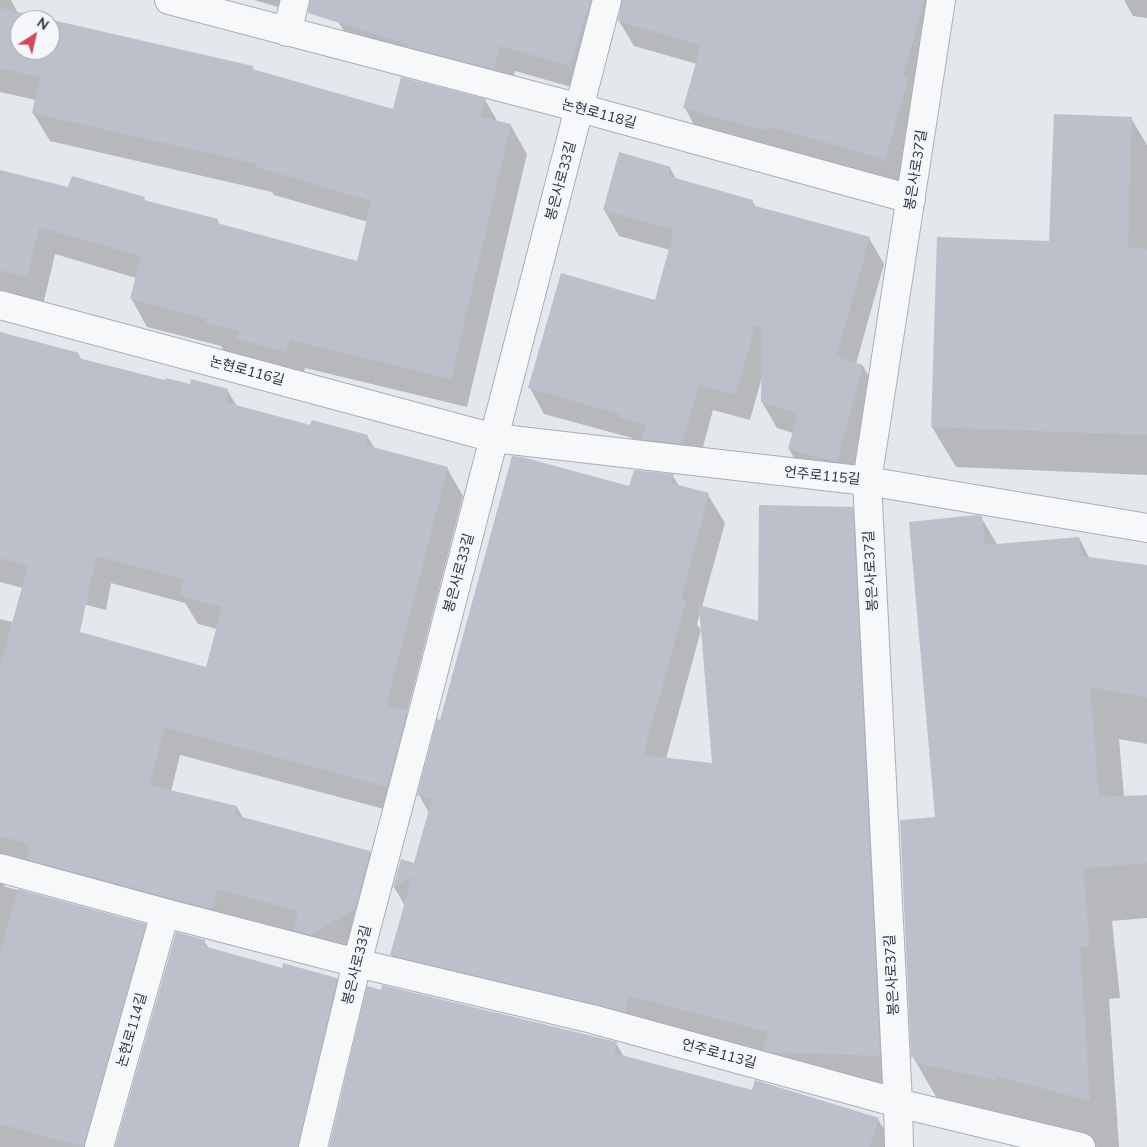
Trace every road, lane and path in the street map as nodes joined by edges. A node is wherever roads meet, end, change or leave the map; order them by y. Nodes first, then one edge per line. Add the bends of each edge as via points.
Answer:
1 (169, 0) edge
2 (295, 0) edge
3 (607, 0) edge
4 (941, 0) edge
5 (287, 32) junction
6 (580, 108) junction
7 (911, 199) junction
8 (0, 305) edge
9 (494, 438) junction
10 (867, 481) junction
11 (1147, 528) edge
12 (0, 868) edge
13 (165, 914) junction
14 (357, 963) junction
15 (898, 1103) junction
16 (99, 1147) edge
17 (313, 1147) edge
18 (899, 1147) edge
19 (1081, 1147) edge

1 - 5 street, 논현로118길
2 - 5 street
3 - 6 street, 봉은사로33길
4 - 7 street, 봉은사로37길
5 - 6 street, 논현로118길
6 - 7 street, 논현로118길
6 - 9 street, 봉은사로33길
7 - 10 street, 봉은사로37길
8 - 9 street, 논현로116길
9 - 10 street, 언주로115길
9 - 14 street, 봉은사로33길
10 - 11 street, 언주로115길
10 - 15 street, 봉은사로37길
12 - 13 street
13 - 14 street
13 - 16 street, 논현로114길
14 - 15 street, 언주로113길 via 592,1019
14 - 17 street, 봉은사로33길
15 - 18 street, 봉은사로37길
15 - 19 street, 언주로113길

